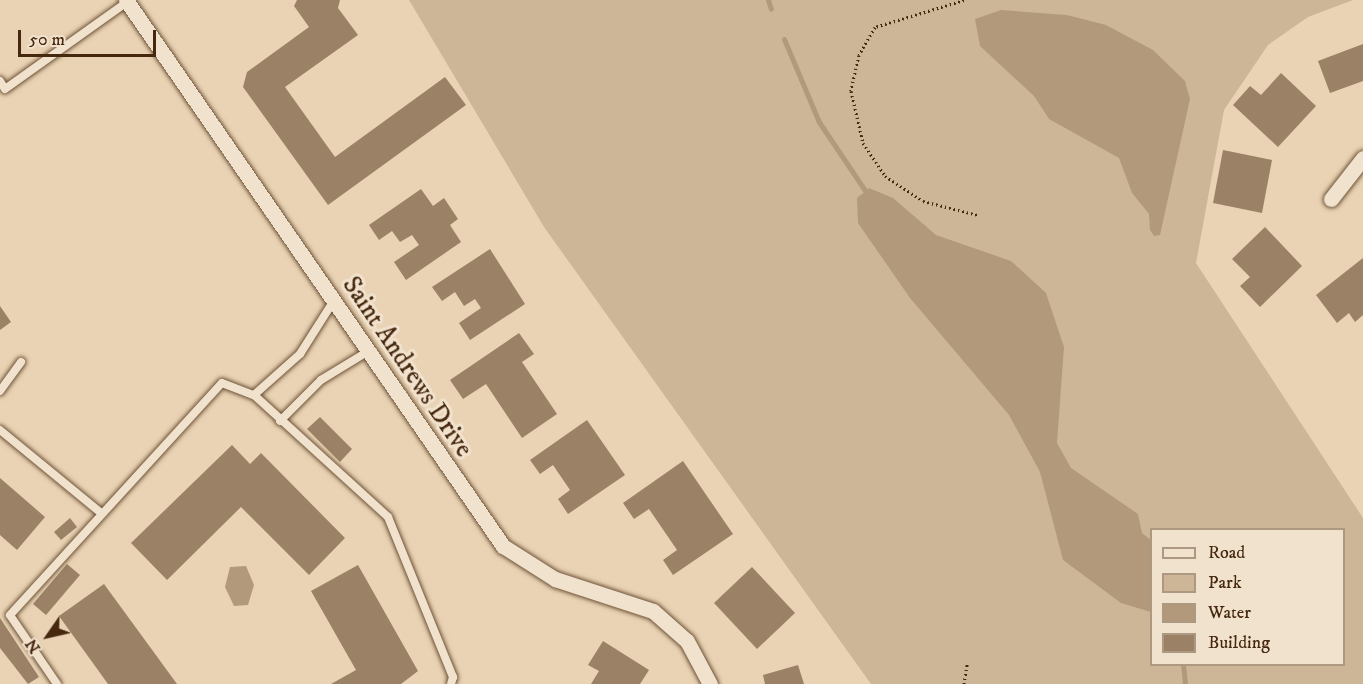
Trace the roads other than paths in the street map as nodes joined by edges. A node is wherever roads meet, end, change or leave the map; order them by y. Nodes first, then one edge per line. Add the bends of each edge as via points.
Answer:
1 (126, 1) edge
2 (0, 81) edge
3 (1363, 158) edge
4 (1331, 199) dead end
5 (333, 302) junction
6 (367, 352) junction
7 (21, 362) dead end
8 (0, 391) edge
9 (254, 395) junction
10 (280, 421) junction
11 (0, 430) edge
12 (101, 513) junction
13 (57, 684) edge
14 (451, 684) edge
15 (710, 684) edge

1 - 2 lane via 6,89
1 - 5 street, Saint Andrews Drive
3 - 4 street
5 - 6 street, Saint Andrews Drive
5 - 9 lane via 300,354
6 - 10 lane via 321,380
6 - 15 street, Saint Andrews Drive via 503,546 555,579 653,611 687,641
7 - 8 lane
9 - 10 lane
9 - 12 lane via 222,383 210,392
10 - 14 lane via 388,517 453,677
11 - 12 lane
12 - 13 lane via 10,615

